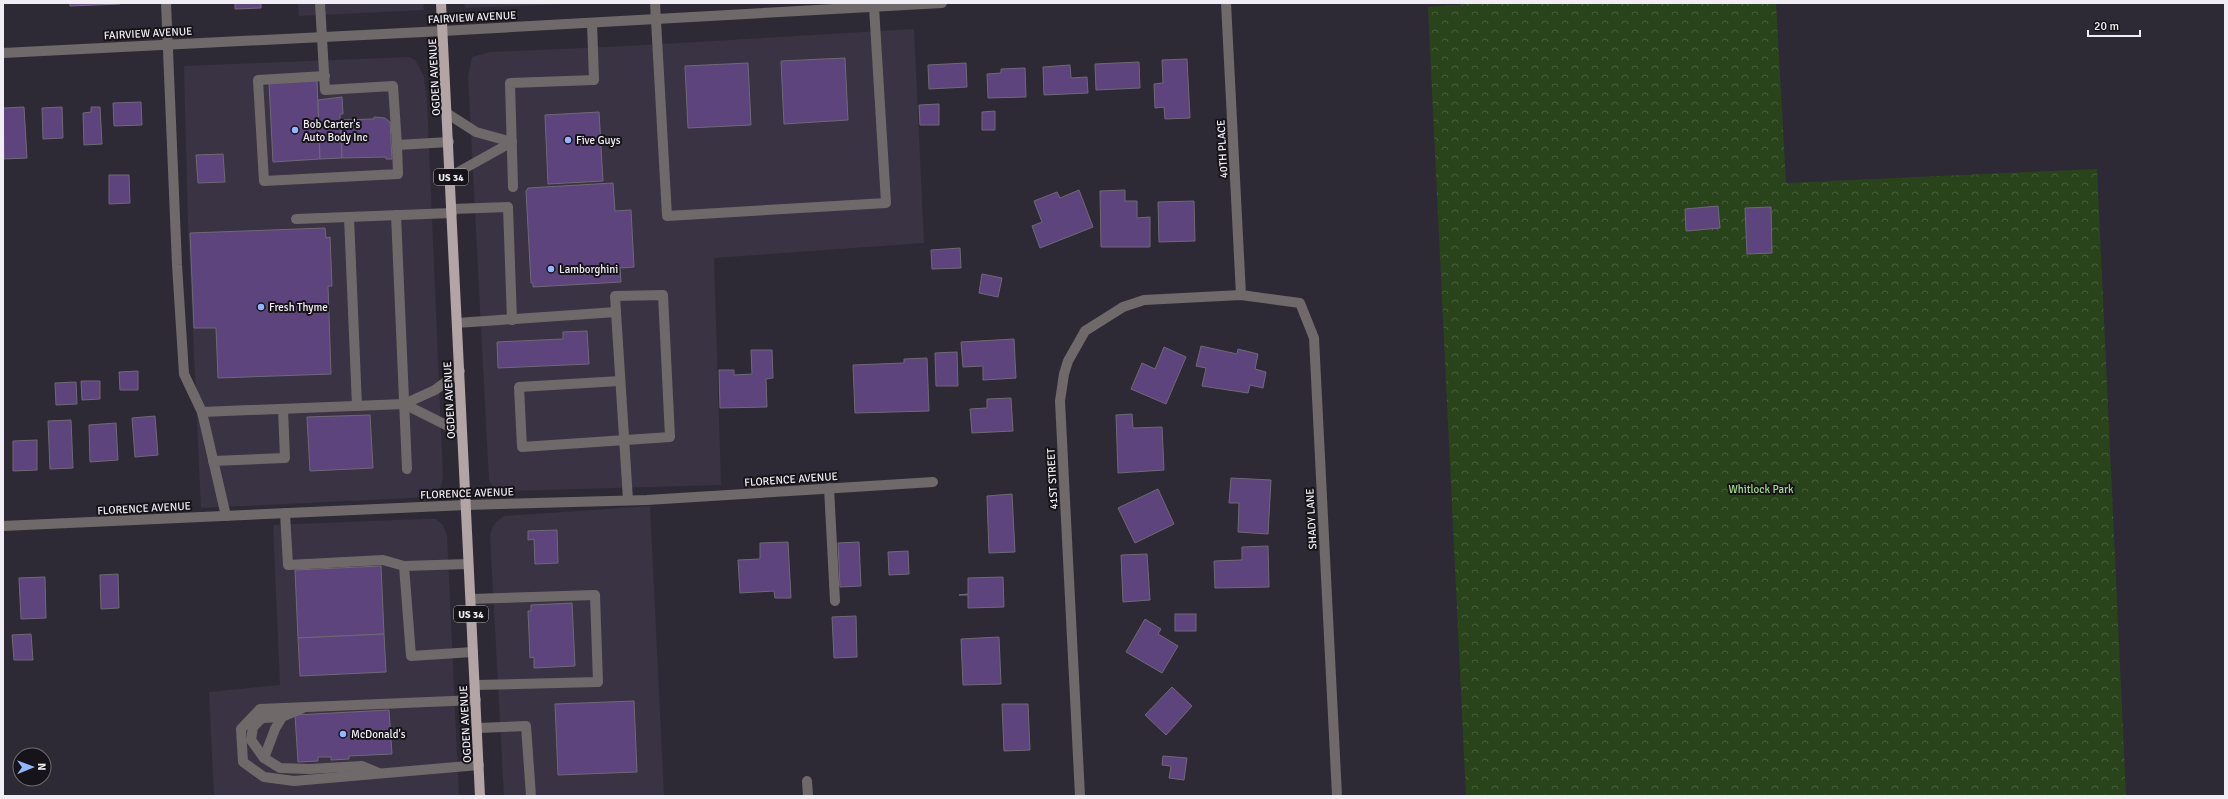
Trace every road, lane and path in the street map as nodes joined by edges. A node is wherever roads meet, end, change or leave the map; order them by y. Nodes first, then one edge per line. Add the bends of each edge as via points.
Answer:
1 (166, 3) edge
2 (320, 3) edge
3 (442, 3) edge
4 (655, 3) edge
5 (942, 3) edge
6 (1226, 3) edge
7 (874, 7) junction
8 (655, 19) junction
9 (592, 23) junction
10 (443, 31) junction
11 (322, 37) junction
12 (168, 44) junction
13 (3, 53) edge
14 (325, 76) junction
15 (448, 114) junction
16 (449, 142) junction
17 (512, 142) junction
18 (397, 145) junction
19 (451, 176) junction
20 (513, 187) dead end
21 (452, 211) junction
22 (396, 215) junction
23 (350, 217) junction
24 (296, 220) dead end
25 (1241, 295) junction
26 (616, 312) junction
27 (512, 320) junction
28 (457, 323) junction
29 (460, 371) junction
30 (620, 381) junction
31 (404, 404) junction
32 (357, 406) junction
33 (284, 409) junction
34 (202, 412) junction
35 (462, 433) junction
36 (624, 440) junction
37 (213, 461) junction
38 (407, 469) dead end
39 (933, 482) dead end
40 (830, 488) junction
41 (628, 500) junction
42 (466, 505) junction
43 (285, 513) junction
44 (226, 516) junction
45 (3, 526) edge
46 (468, 564) junction
47 (404, 566) junction
48 (471, 599) junction
49 (835, 601) dead end
50 (473, 652) junction
51 (475, 685) junction
52 (476, 700) junction
53 (307, 706) junction
54 (282, 717) junction
55 (477, 728) junction
56 (264, 758) junction
57 (479, 765) junction
58 (380, 774) junction
59 (807, 782) dead end
60 (480, 796) edge
61 (531, 796) edge
62 (808, 796) edge
63 (1080, 796) edge
64 (1337, 796) edge

1 - 12 street
2 - 11 street
3 - 10 main road, OGDEN AVENUE / US 34
4 - 8 street
5 - 7 street, FAIRVIEW AVENUE
6 - 25 street, 40TH PLACE
7 - 8 street, FAIRVIEW AVENUE
7 - 8 street via 886,203 667,216
8 - 9 street, FAIRVIEW AVENUE
9 - 10 street, FAIRVIEW AVENUE
9 - 17 street via 594,80 510,83
10 - 11 street, FAIRVIEW AVENUE
10 - 15 main road, OGDEN AVENUE / US 34
11 - 12 street, FAIRVIEW AVENUE
11 - 14 street
12 - 13 street, FAIRVIEW AVENUE
12 - 34 street via 184,374
14 - 18 street via 325,90 393,86
14 - 18 street via 258,80 264,181 398,174
15 - 16 main road, OGDEN AVENUE / US 34
15 - 17 street via 476,132
16 - 18 street
16 - 19 main road, OGDEN AVENUE / US 34
17 - 19 street
17 - 20 street
19 - 21 main road, OGDEN AVENUE / US 34
21 - 22 street
21 - 27 street via 508,207
21 - 28 main road, OGDEN AVENUE / US 34
22 - 23 street
22 - 31 street
23 - 24 street
23 - 32 street
25 - 63 street, 41ST STREET via 1144,300 1122,307 1085,331 1068,361 1060,401
25 - 64 street, SHADY LANE via 1300,303 1314,338
26 - 27 street
26 - 30 street
26 - 36 street via 615,296 663,295 670,437
27 - 28 street
28 - 29 main road, OGDEN AVENUE / US 34
29 - 31 street via 435,390
29 - 35 main road, OGDEN AVENUE / US 34
30 - 36 street
30 - 36 street via 519,387 522,447
31 - 32 street
31 - 35 street
31 - 38 street
32 - 33 street
33 - 34 street
33 - 37 street via 286,458
34 - 37 street
35 - 42 main road, OGDEN AVENUE / US 34
36 - 41 street
37 - 44 street
39 - 40 street, FLORENCE AVENUE
40 - 41 street, FLORENCE AVENUE
40 - 49 street
41 - 42 street, FLORENCE AVENUE
42 - 43 street, FLORENCE AVENUE
42 - 46 main road, OGDEN AVENUE / US 34
43 - 44 street, FLORENCE AVENUE
43 - 47 street via 288,565 383,560
44 - 45 street, FLORENCE AVENUE
46 - 47 street
46 - 48 main road, OGDEN AVENUE / US 34
47 - 50 street via 411,656
48 - 50 main road, OGDEN AVENUE / US 34
48 - 51 street via 595,595 598,682
50 - 51 main road, OGDEN AVENUE / US 34
51 - 52 main road, OGDEN AVENUE / US 34
52 - 53 street
52 - 55 main road, OGDEN AVENUE / US 34
53 - 54 street
53 - 58 street via 260,709 241,729 243,762 264,777 294,780
54 - 56 street
54 - 56 street via 262,718 253,727 251,740
55 - 57 main road, OGDEN AVENUE / US 34
55 - 61 street via 526,726
56 - 58 street via 280,768 362,766
57 - 58 street
57 - 60 main road, OGDEN AVENUE / US 34
59 - 62 street

